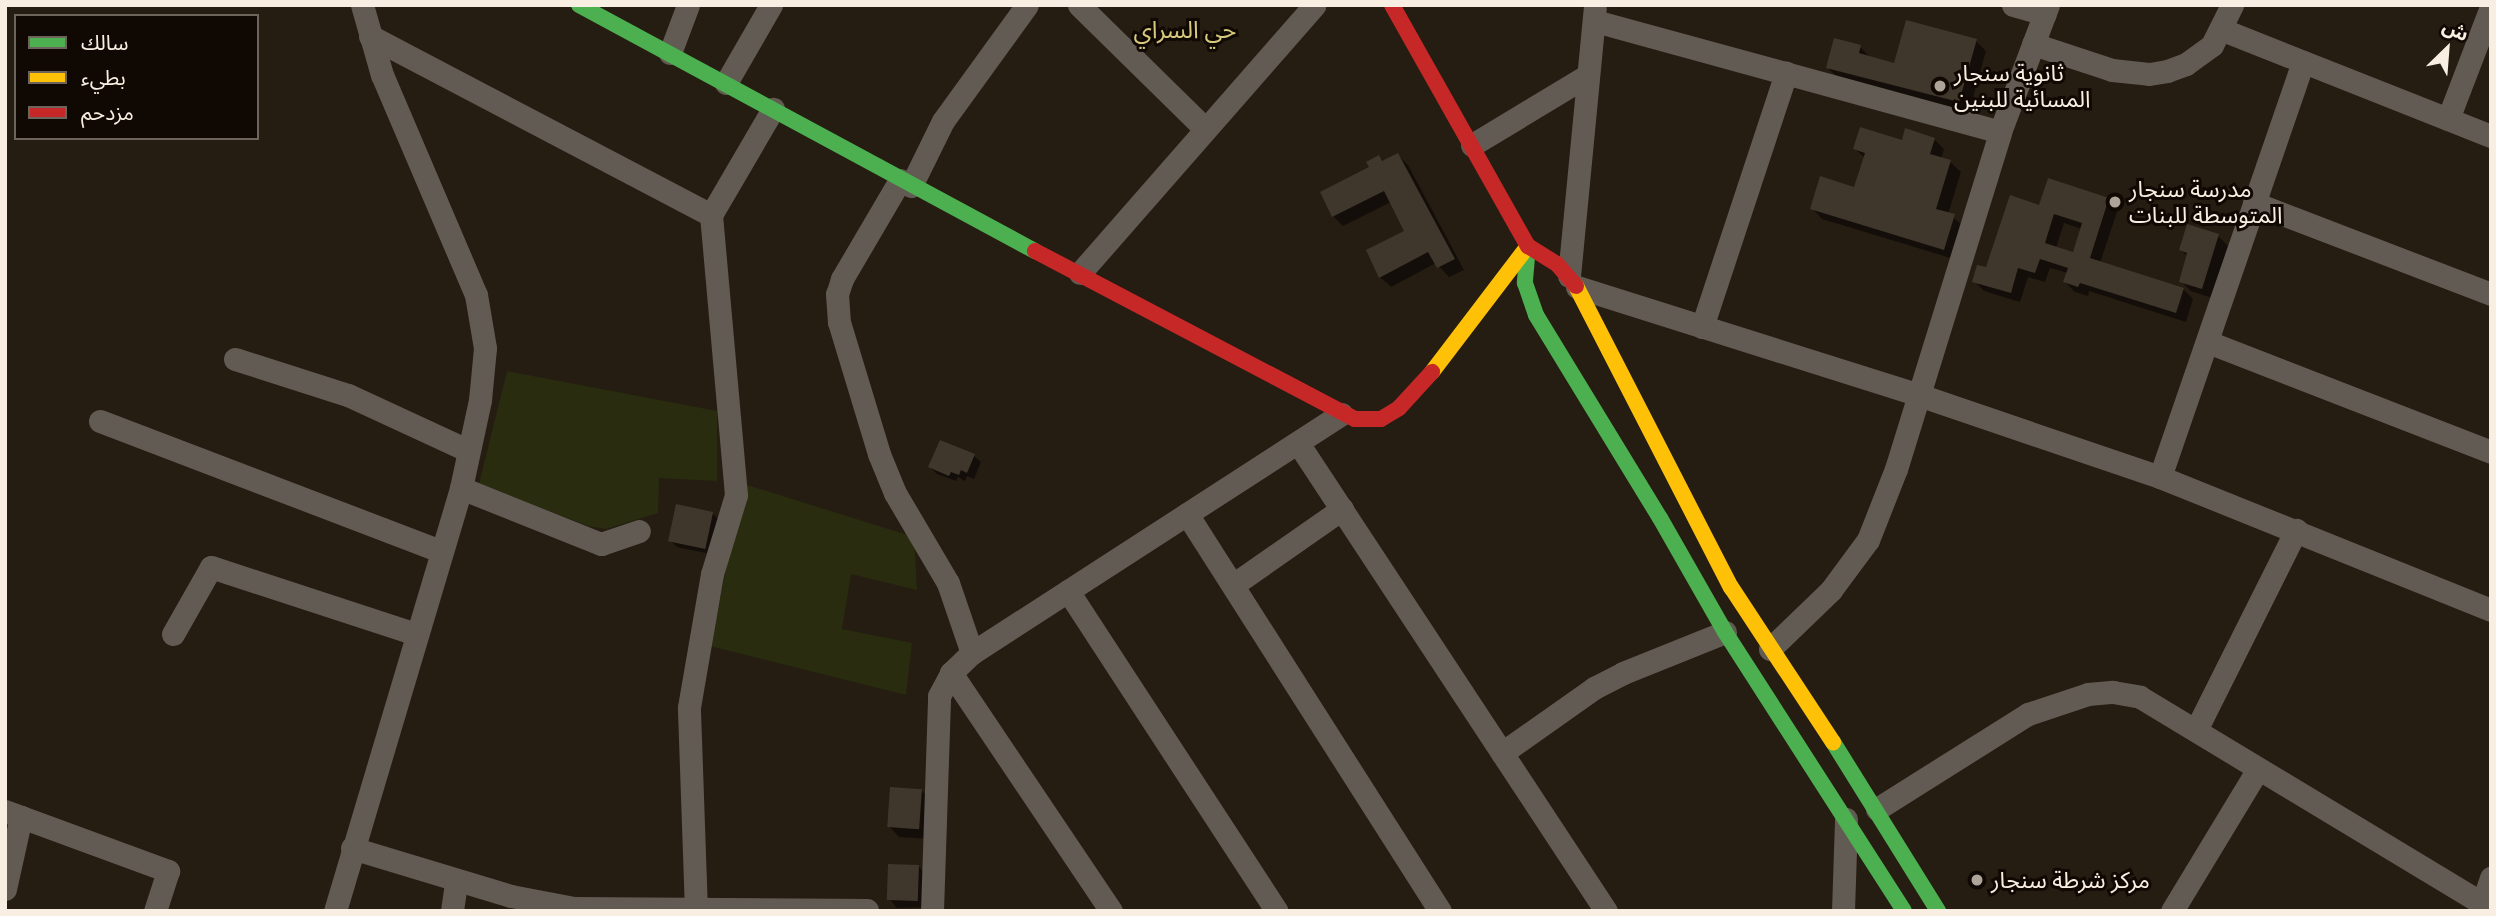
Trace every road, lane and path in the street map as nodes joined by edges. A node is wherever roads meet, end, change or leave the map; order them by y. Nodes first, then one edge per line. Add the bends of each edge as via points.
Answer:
1 (362, 5) edge
2 (579, 5) edge
3 (688, 5) edge
4 (771, 5) edge
5 (1027, 5) edge
6 (1079, 5) edge
7 (1315, 5) edge
8 (1392, 5) edge
9 (2013, 5) edge
10 (2232, 5) edge
11 (2491, 7) edge
12 (2046, 10) edge
13 (1595, 13) edge
14 (2223, 30) junction
15 (370, 36) junction
16 (2033, 44) junction
17 (670, 53) junction
18 (2304, 62) junction
19 (1786, 73) junction
20 (1588, 75) junction
21 (726, 83) junction
22 (773, 109) junction
23 (2448, 119) junction
24 (1205, 129) junction
25 (2000, 132) junction
26 (2491, 136) edge
27 (1472, 145) junction
28 (905, 183) junction
29 (2254, 203) junction
30 (711, 215) junction
31 (1528, 246) junction
32 (1080, 273) junction
33 (1573, 282) junction
34 (2491, 294) edge
35 (1530, 301) junction
36 (1702, 327) junction
37 (2208, 342) junction
38 (236, 359) dead end
39 (1919, 395) junction
40 (1342, 414) junction
41 (100, 421) dead end
42 (1298, 443) junction
43 (467, 450) junction
44 (2491, 452) edge
45 (2160, 477) junction
46 (461, 488) junction
47 (1342, 509) junction
48 (1187, 514) junction
49 (2296, 530) junction
50 (639, 531) dead end
51 (441, 551) junction
52 (1233, 585) junction
53 (1068, 591) junction
54 (2491, 610) edge
55 (1725, 632) junction
56 (173, 634) dead end
57 (416, 634) junction
58 (1770, 649) junction
59 (972, 653) junction
60 (951, 673) junction
61 (2196, 730) junction
62 (1502, 753) junction
63 (2258, 769) junction
64 (1877, 809) junction
65 (13, 814) edge
66 (1846, 819) junction
67 (352, 848) junction
68 (2491, 878) edge
69 (456, 881) junction
70 (5, 889) edge
71 (2486, 906) edge
72 (574, 909) edge
73 (696, 909) edge
74 (819, 910) edge
75 (867, 910) edge
76 (155, 911) edge
77 (335, 911) edge
78 (452, 911) edge
79 (932, 911) edge
80 (1111, 911) edge
81 (1277, 911) edge
82 (1440, 911) edge
83 (1606, 911) edge
84 (1843, 911) edge
85 (1904, 911) edge
86 (1938, 911) edge
87 (2172, 911) edge

1 - 15 street
2 - 17 street
3 - 17 street
4 - 21 street
5 - 28 street via 943,121
6 - 24 street
7 - 24 street
8 - 27 street
9 - 12 street
10 - 14 street
11 - 23 street
12 - 16 street
13 - 19 street
13 - 20 street
14 - 16 street via 2213,45 2186,64 2148,74 2112,70
14 - 18 street
15 - 30 street
15 - 43 street via 482,314 484,372
16 - 25 street
17 - 21 street
18 - 23 street
18 - 29 street
19 - 25 street
19 - 36 street
20 - 27 street
20 - 33 street
21 - 22 street
22 - 28 street
22 - 30 street
23 - 26 street
24 - 32 street
25 - 39 street
27 - 31 street
28 - 32 street
28 - 59 street via 842,279 838,314 883,464 948,583
29 - 34 street
29 - 37 street
30 - 73 street via 736,495 712,574 689,707
31 - 33 street
31 - 35 street via 1525,283
31 - 40 street via 1441,363 1399,408 1372,421
32 - 40 street
33 - 35 street via 1555,272 1541,276 1532,287
33 - 36 street
33 - 58 street via 1731,587
35 - 55 street
36 - 39 street
37 - 44 street
37 - 45 street
38 - 43 street via 348,396
39 - 45 street
39 - 58 street via 1868,540 1831,590
40 - 42 street
41 - 51 street
42 - 47 street
42 - 48 street
43 - 46 street
45 - 49 street
46 - 50 street via 601,544
46 - 51 street
47 - 52 street
47 - 62 street
48 - 52 street
48 - 53 street
49 - 54 street
49 - 61 street
51 - 57 street
52 - 82 street
53 - 59 street
53 - 81 street
55 - 62 street via 1594,688
55 - 66 street
56 - 57 street via 212,567
57 - 67 street
58 - 64 street
59 - 60 street
60 - 79 street via 939,696
60 - 80 street
61 - 63 street
61 - 64 street via 2140,698 2113,692 2088,694 2028,714
62 - 83 street
63 - 71 street
63 - 87 street
64 - 86 street
65 - 70 street
65 - 76 street via 168,871
66 - 84 street
66 - 85 street
67 - 69 street
67 - 77 street
68 - 71 street
69 - 72 street
69 - 78 street
72 - 73 street
73 - 74 street
74 - 75 street

